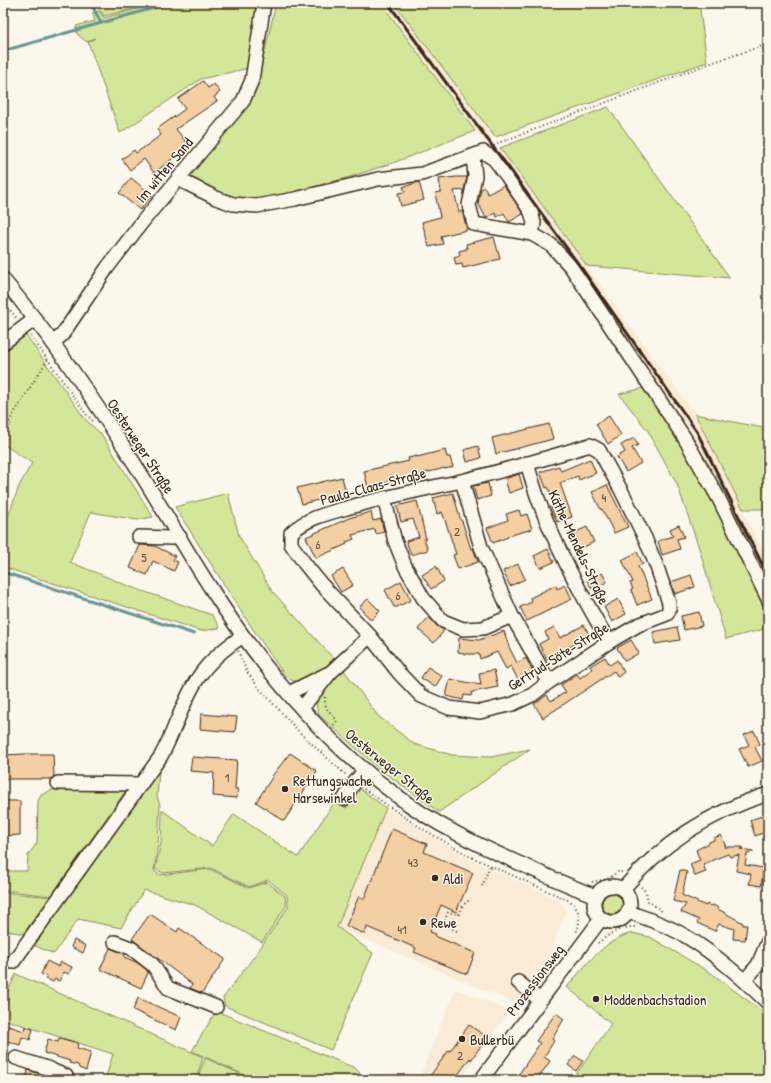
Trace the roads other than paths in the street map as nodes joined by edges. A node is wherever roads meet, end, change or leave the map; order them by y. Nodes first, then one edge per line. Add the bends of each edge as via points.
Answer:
1 (264, 3) edge
2 (478, 154) junction
3 (178, 179) junction
4 (532, 234) junction
5 (3, 279) edge
6 (35, 319) junction
7 (3, 343) edge
8 (53, 343) junction
9 (527, 463) junction
10 (462, 481) junction
11 (384, 498) junction
12 (139, 537) dead end
13 (180, 537) junction
14 (768, 599) edge
15 (669, 610) joint
16 (512, 616) junction
17 (370, 636) junction
18 (238, 639) junction
19 (609, 642) junction
20 (331, 672) junction
21 (549, 682) junction
22 (289, 693) junction
23 (302, 708) junction
24 (365, 770) junction
25 (58, 783) dead end
26 (141, 784) junction
27 (768, 794) edge
28 (344, 799) dead end
29 (623, 889) junction
30 (596, 896) junction
31 (628, 912) junction
32 (601, 919) junction
33 (768, 941) edge
34 (115, 942) dead end
35 (13, 962) dead end
36 (745, 980) junction
37 (518, 982) dead end
38 (540, 1000) junction
39 (768, 1003) edge
40 (216, 1007) dead end
41 (16, 1058) dead end
42 (52, 1076) edge
43 (65, 1080) edge
44 (481, 1080) edge

1 - 3 street, Im witten Sand via 252,80 243,102
2 - 3 street via 422,174 378,179 257,206 233,204
2 - 4 street via 494,159 507,176 531,212 534,223
2 - 4 street via 470,205 474,224
3 - 8 street, Im witten Sand via 143,220 62,335
4 - 14 street via 550,245 571,266 680,430 719,499
5 - 6 street, Oesterweger Straße
6 - 7 street
6 - 8 street, Oesterweger Straße
8 - 13 street, Oesterweger Straße
9 - 10 street, Paula-Claas-Straße
9 - 15 street, Paula-Claas-Straße via 590,445 599,450 645,538 657,567
9 - 19 street, Käthe-Mendels-Straße via 540,505 554,537 582,596
10 - 11 street, Paula-Claas-Straße
10 - 16 street via 481,547
11 - 16 street via 395,541 405,566 423,598 443,621 463,629 483,628
11 - 17 street, Paula-Claas-Straße via 312,520 296,528 291,534 291,544 305,564
12 - 13 street
13 - 18 street, Oesterweger Straße
15 - 19 street, Gertrud-Söte-Straße via 667,614 638,625
16 - 21 street
17 - 20 street
17 - 21 street, Gertrud-Söte-Straße via 421,696 449,708 480,712 513,704 532,695
18 - 22 street, Oesterweger Straße
18 - 26 street via 215,657 198,677 161,756
19 - 21 street, Gertrud-Söte-Straße
20 - 22 street
20 - 23 street
22 - 23 street, Oesterweger Straße
23 - 24 street, Oesterweger Straße via 325,734
24 - 28 street
24 - 30 street, Oesterweger Straße via 431,820 475,843
25 - 26 street
26 - 35 street
27 - 29 street via 725,810 677,839 650,859
29 - 30 street via 608,886
29 - 31 street via 630,904
30 - 32 street via 594,904
31 - 32 street via 621,920 611,922
31 - 36 street via 687,937
32 - 38 street, Prozessionsweg
33 - 36 street via 758,965
34 - 40 street via 131,948 153,965 168,988
36 - 39 street
37 - 38 street
38 - 44 street, Prozessionsweg
41 - 42 street via 50,1069
42 - 43 street via 66,1076

